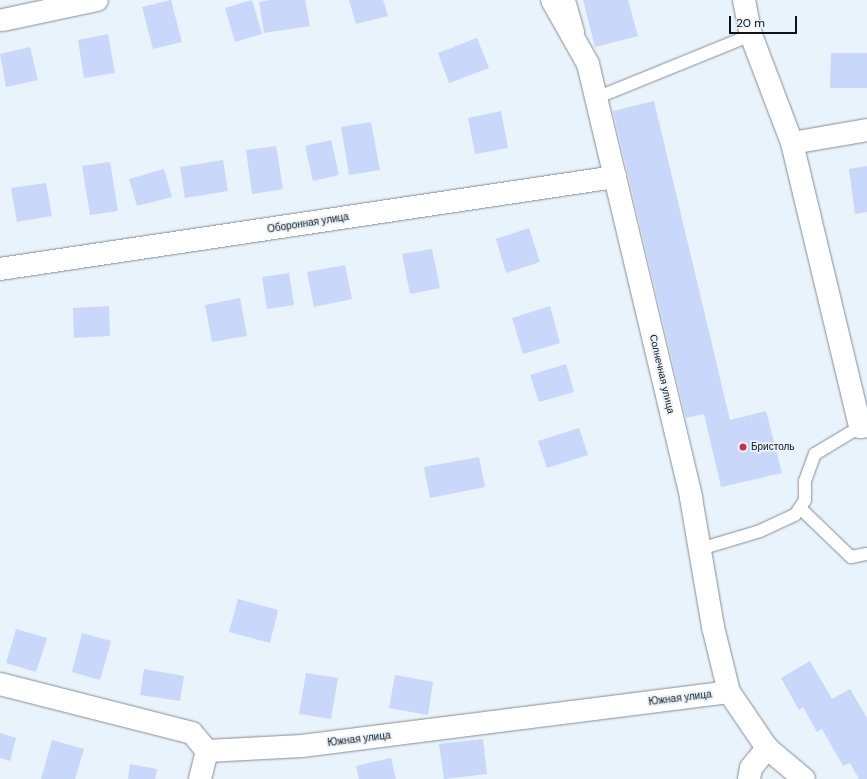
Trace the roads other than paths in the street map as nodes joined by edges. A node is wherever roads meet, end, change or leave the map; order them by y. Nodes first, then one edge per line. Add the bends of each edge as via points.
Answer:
1 (97, 0) edge
2 (552, 0) edge
3 (569, 0) edge
4 (744, 0) edge
5 (3, 20) dead end
6 (751, 35) junction
7 (588, 64) junction
8 (596, 98) junction
9 (867, 130) edge
10 (792, 143) junction
11 (615, 177) junction
12 (0, 269) edge
13 (864, 427) edge
14 (800, 508) junction
15 (700, 549) junction
16 (867, 554) edge
17 (0, 684) edge
18 (729, 692) junction
19 (767, 748) junction
20 (207, 751) junction
21 (200, 779) edge
22 (749, 779) edge
23 (804, 779) edge

1 - 5 street
2 - 7 street, Солнечная улица
3 - 7 lane
4 - 6 street
6 - 8 lane
6 - 10 street
7 - 8 street, Солнечная улица
8 - 11 street, Солнечная улица
9 - 10 street
10 - 13 street
11 - 12 street, Оборонная улица
11 - 15 street, Солнечная улица via 691,498
13 - 14 lane via 815,454 805,480 805,500
14 - 15 lane via 795,515 760,531
14 - 16 lane via 851,557
15 - 18 street, Солнечная улица
17 - 20 street via 192,733
18 - 19 street, Солнечная улица
18 - 20 street, Южная улица via 302,746
19 - 22 street via 751,768
19 - 23 street, Солнечная улица
20 - 21 street

